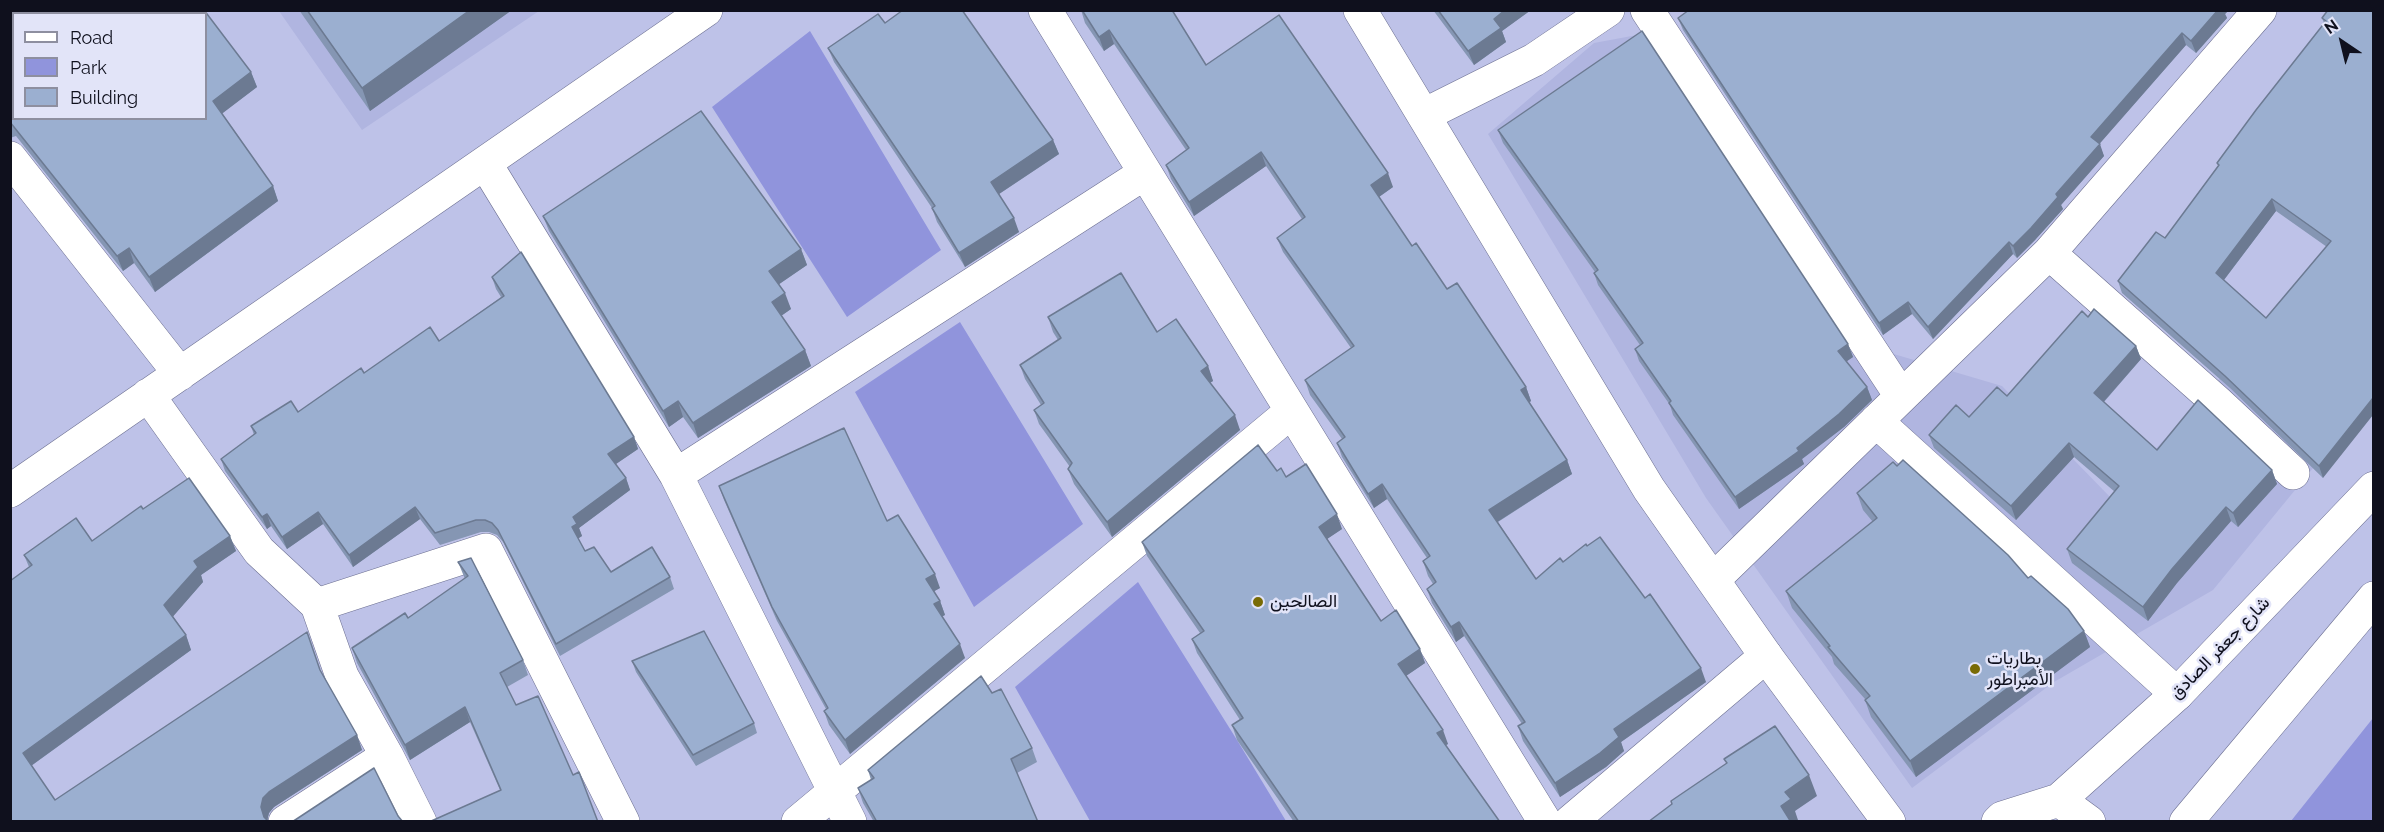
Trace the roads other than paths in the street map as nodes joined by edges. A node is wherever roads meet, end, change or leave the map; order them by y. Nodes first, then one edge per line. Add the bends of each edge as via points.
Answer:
1 (706, 10) edge
2 (1045, 10) edge
3 (1360, 10) edge
4 (1608, 10) edge
5 (1647, 10) edge
6 (2260, 10) edge
7 (1424, 115) junction
8 (10, 158) edge
9 (485, 163) junction
10 (1145, 172) junction
11 (2049, 253) junction
12 (180, 374) junction
13 (148, 395) junction
14 (1901, 396) junction
15 (1292, 411) junction
16 (1876, 421) junction
17 (2293, 473) dead end
18 (676, 475) junction
19 (2373, 488) edge
20 (10, 491) edge
21 (1714, 579) junction
22 (2373, 598) edge
23 (316, 605) junction
24 (1766, 656) junction
25 (2177, 694) junction
26 (387, 756) junction
27 (834, 792) junction
28 (2059, 800) junction
29 (285, 822) edge
30 (420, 822) edge
31 (623, 822) edge
32 (798, 822) edge
33 (850, 822) edge
34 (1545, 822) edge
35 (1570, 822) edge
36 (1889, 822) edge
37 (1998, 822) edge
38 (2089, 822) edge
39 (2186, 822) edge

1 - 9 street
2 - 10 street
3 - 7 street
4 - 7 street via 1534,60
5 - 14 street
6 - 11 street
7 - 21 street via 1649,489
8 - 12 street
9 - 12 street
9 - 18 street
10 - 15 street
10 - 18 street
11 - 14 street
11 - 17 street
12 - 13 street
13 - 20 street
13 - 23 street via 259,551
14 - 16 street
15 - 27 street
15 - 34 street
16 - 21 street
16 - 25 street
18 - 27 street
19 - 25 street, شارع جعفر الصادق
21 - 24 street
22 - 39 street
23 - 26 street via 342,676
23 - 31 street via 486,550
24 - 35 street
24 - 36 street
25 - 28 street, شارع جعفر الصادق
26 - 29 street
26 - 30 street
27 - 32 street
27 - 33 street
28 - 37 street
28 - 38 street

